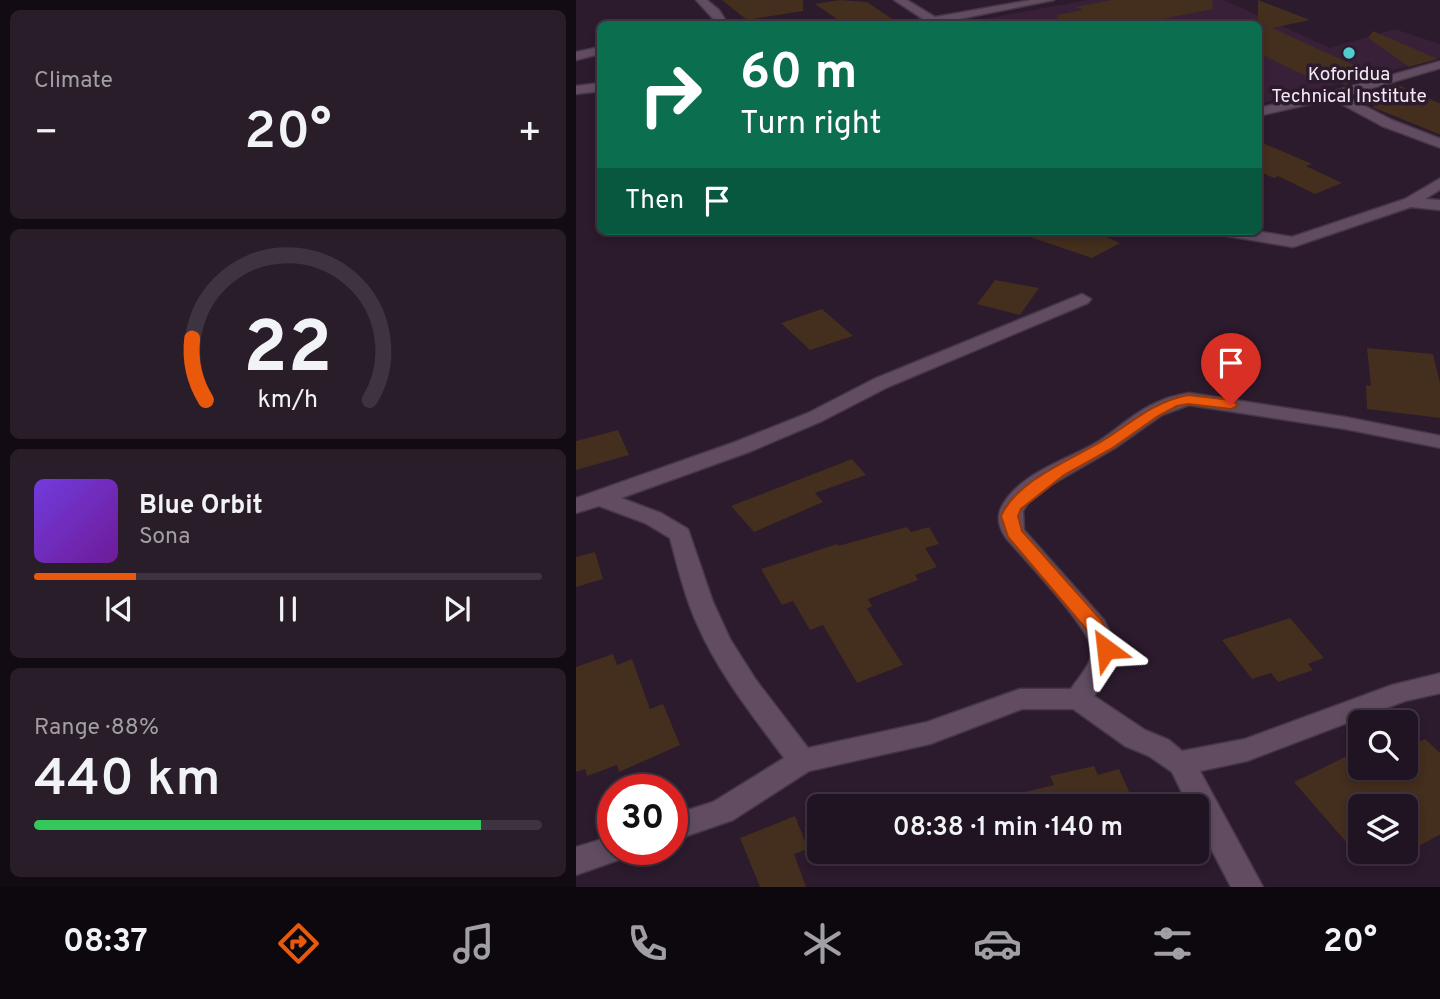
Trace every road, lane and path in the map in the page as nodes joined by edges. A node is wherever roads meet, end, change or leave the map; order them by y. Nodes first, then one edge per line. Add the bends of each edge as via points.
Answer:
1 (701, 0) edge
2 (899, 0) edge
3 (1049, 0) edge
4 (721, 21) edge
5 (934, 21) joint
6 (597, 52) edge
7 (576, 56) edge
8 (1440, 64) edge
9 (597, 87) edge
10 (576, 90) edge
11 (1334, 95) junction
12 (1262, 111) edge
13 (1440, 144) edge
14 (1440, 181) edge
15 (1410, 202) junction
16 (1440, 205) edge
17 (1251, 235) edge
18 (1082, 299) dead end
19 (1440, 442) edge
20 (588, 502) edge
21 (1440, 683) edge
22 (1078, 699) junction
23 (802, 761) junction
24 (1181, 763) junction
25 (688, 823) edge
26 (597, 855) edge
27 (576, 862) edge
28 (1247, 887) edge

1 - 4 street
2 - 5 street
3 - 5 street
6 - 7 street
8 - 11 street
9 - 10 street
11 - 12 street
11 - 13 street
14 - 15 street
15 - 16 street
15 - 17 street via 1293,242
18 - 20 street via 742,447
19 - 22 street via 1188,400 1173,402 1058,471 1023,496 1009,516 1014,533 1095,626 1106,649 1100,667
20 - 23 street via 653,518 680,534 717,640
21 - 24 street via 1401,692 1247,750
22 - 23 street via 1020,699 930,733
22 - 24 street
23 - 25 street via 723,811
24 - 28 street
26 - 27 street

